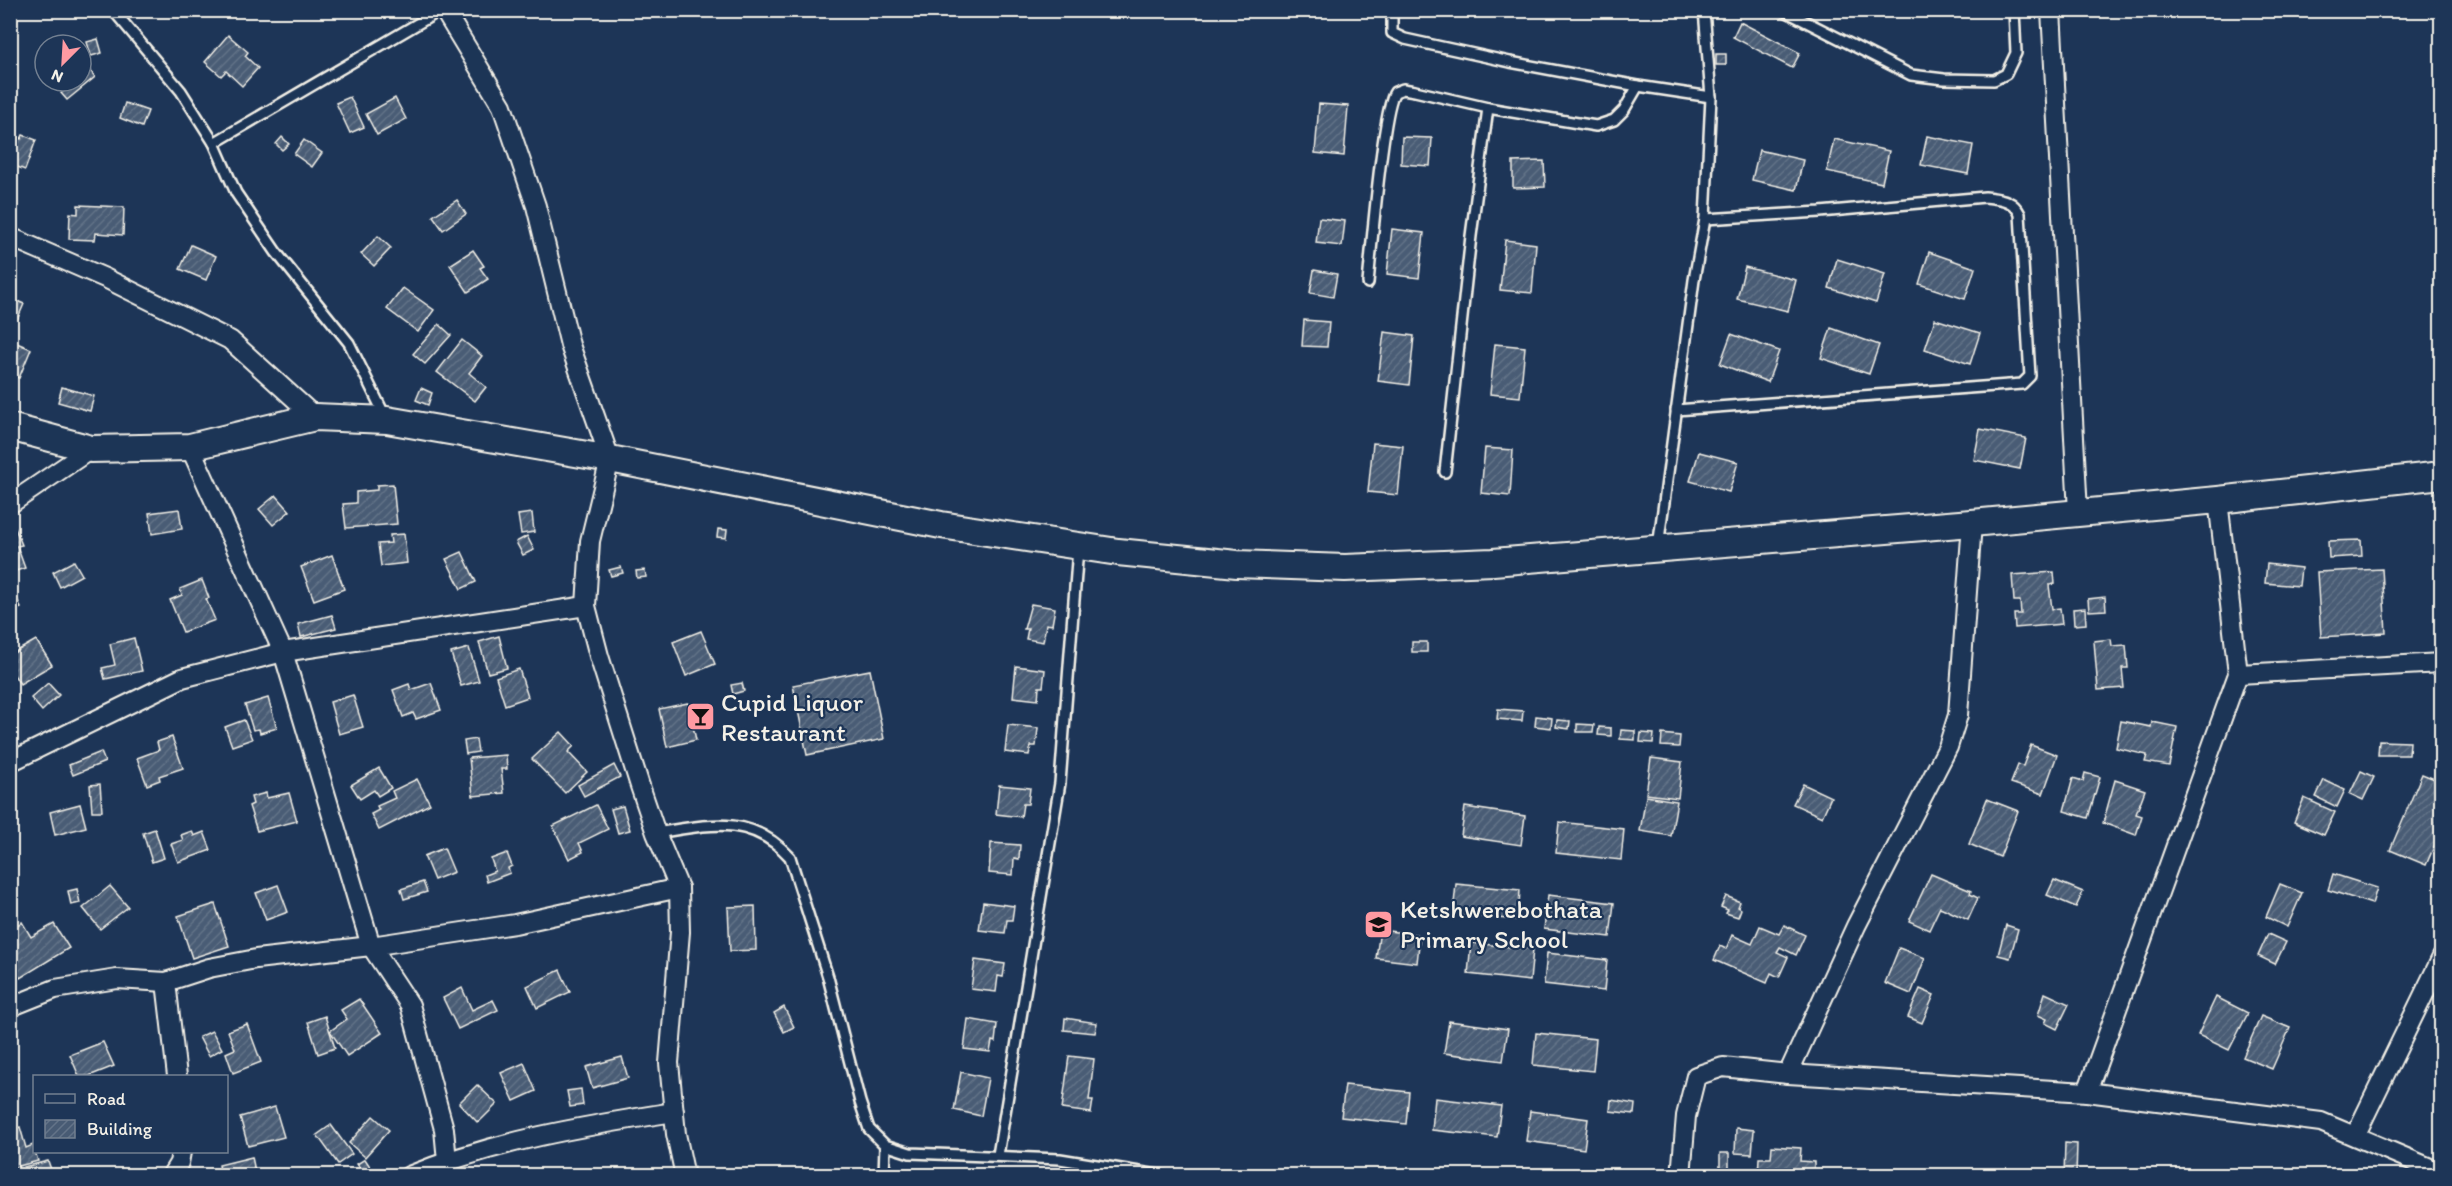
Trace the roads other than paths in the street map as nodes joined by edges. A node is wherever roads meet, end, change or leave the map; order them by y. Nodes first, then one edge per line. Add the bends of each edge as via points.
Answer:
1 (113, 10) edge
2 (443, 10) edge
3 (1392, 10) edge
4 (1704, 10) edge
5 (1784, 10) edge
6 (2014, 10) edge
7 (2051, 10) edge
8 (1638, 86) junction
9 (1710, 97) junction
10 (1488, 108) junction
11 (214, 143) junction
12 (1706, 219) junction
13 (10, 237) edge
14 (1368, 283) dead end
15 (1676, 410) junction
16 (315, 417) junction
17 (387, 420) junction
18 (10, 427) edge
19 (190, 447) junction
20 (91, 449) junction
21 (610, 459) junction
22 (1445, 472) dead end
23 (2442, 475) edge
24 (2218, 501) junction
25 (10, 504) edge
26 (2078, 512) junction
27 (1972, 524) junction
28 (1079, 545) junction
29 (1658, 548) junction
30 (586, 606) junction
31 (283, 652) junction
32 (2442, 663) edge
33 (2238, 674) junction
34 (10, 762) edge
35 (656, 833) junction
36 (679, 888) junction
37 (371, 946) junction
38 (2442, 957) edge
39 (165, 982) junction
40 (10, 1007) edge
41 (1788, 1074) junction
42 (177, 1075) edge
43 (2087, 1092) junction
44 (674, 1112) junction
45 (2355, 1136) junction
46 (885, 1145) junction
47 (181, 1153) edge
48 (998, 1155) junction
49 (447, 1161) junction
50 (2442, 1173) edge
51 (171, 1176) edge
52 (409, 1176) edge
53 (685, 1176) edge
54 (884, 1176) edge
55 (1164, 1176) edge
56 (1681, 1176) edge

1 - 11 lane via 181,91
2 - 11 lane
2 - 21 street via 502,106 536,206 570,345
3 - 8 lane via 1392,33 1405,39
4 - 9 lane
5 - 6 lane via 1911,75 1994,80 2006,74 2016,53
7 - 26 street
8 - 9 lane
8 - 10 lane via 1614,120 1596,126
9 - 12 lane
10 - 14 lane via 1403,89 1392,96
10 - 22 lane
11 - 17 lane via 236,194 276,252 349,343
12 - 15 lane
12 - 15 lane via 1985,197 2008,201 2016,205 2020,214 2030,376 2022,384
13 - 16 street via 105,278 230,340
15 - 29 lane
16 - 17 street
16 - 19 street
17 - 21 street
18 - 20 street
19 - 20 street
19 - 31 street
20 - 25 street
21 - 28 street via 942,525
21 - 30 street via 590,541
23 - 24 street
24 - 26 street
24 - 33 street
26 - 27 street
27 - 29 street
27 - 41 street via 1958,715 1948,747 1856,926
28 - 29 street via 1237,564 1345,568 1493,562
28 - 48 lane via 1060,783
30 - 31 street
30 - 35 street
31 - 34 street via 182,678
31 - 37 street
32 - 33 street
33 - 43 street
35 - 36 street
35 - 46 lane via 715,824 740,826 761,833 790,857 828,977 860,1102 869,1129
36 - 37 street via 515,924
36 - 44 street via 680,932 669,1063
37 - 39 street via 256,959
37 - 49 street via 410,1005 444,1129
38 - 45 street
39 - 40 street via 117,979 55,989
39 - 42 street
41 - 43 street
41 - 56 street via 1723,1067 1696,1076 1686,1116
43 - 45 street via 2321,1122
44 - 49 street via 572,1128
44 - 53 street
45 - 50 street
46 - 48 lane via 910,1153
46 - 54 lane
47 - 51 street
48 - 55 lane via 1060,1159
49 - 52 street

